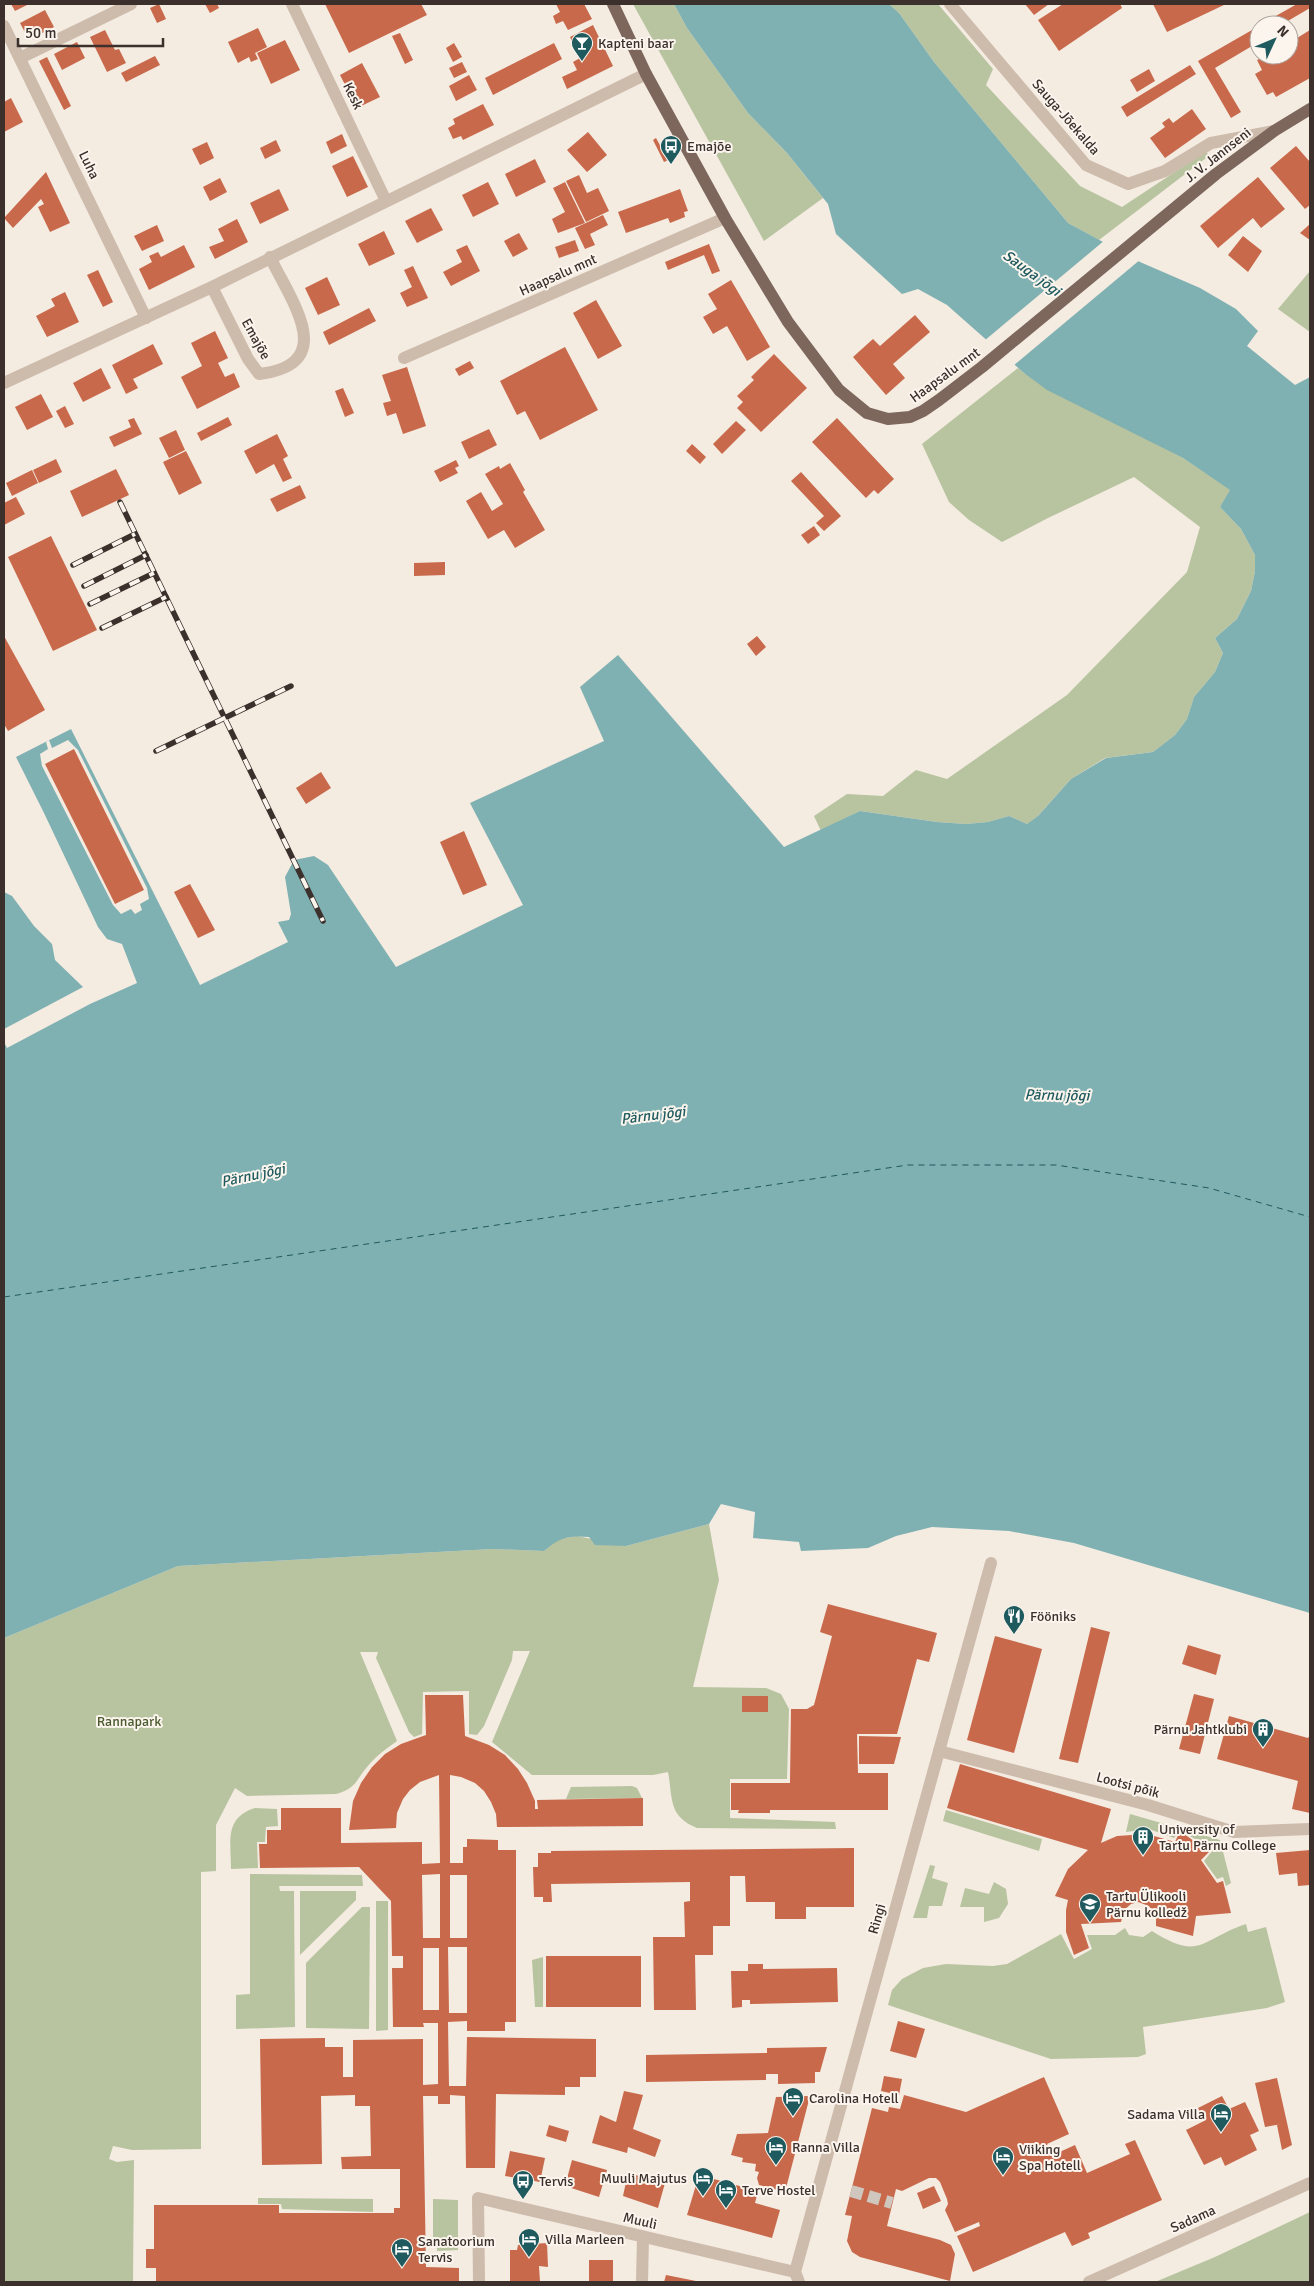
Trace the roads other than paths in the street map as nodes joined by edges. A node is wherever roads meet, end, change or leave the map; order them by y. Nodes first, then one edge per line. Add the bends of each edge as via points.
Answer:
1 (131, 4) edge
2 (292, 4) edge
3 (613, 4) edge
4 (950, 4) edge
5 (4, 26) edge
6 (20, 58) junction
7 (646, 74) junction
8 (1310, 109) edge
9 (1274, 131) junction
10 (386, 201) junction
11 (725, 218) junction
12 (1148, 231) joint
13 (270, 257) junction
14 (212, 286) junction
15 (146, 318) junction
16 (404, 358) dead end
17 (4, 383) edge
18 (991, 1564) dead end
19 (939, 1751) junction
20 (1310, 1829) edge
21 (1310, 2183) edge
22 (643, 2237) junction
23 (797, 2277) edge
24 (478, 2282) edge
25 (642, 2282) edge
26 (1088, 2282) edge

1 - 6 street
2 - 10 street, Kesk
3 - 7 main road, Haapsalu mnt
4 - 9 street, Sauga-Jõekalda via 1086,165 1128,184 1166,170 1211,143
5 - 6 street, Luha
6 - 15 street, Luha
7 - 10 street
7 - 11 main road, Haapsalu mnt
8 - 9 main road, J. V. Jannseni
9 - 12 main road, J. V. Jannseni
10 - 13 street
11 - 12 main road, Haapsalu mnt via 788,322 839,390 867,413 888,419 910,417 923,411
11 - 16 street, Haapsalu mnt
13 - 14 street
13 - 14 street, Emajõe via 302,325 305,348 289,367 259,374 248,359
14 - 15 street
15 - 17 street
18 - 19 street, Ringi
19 - 20 street, Lootsi põik via 1148,1805 1234,1832
19 - 23 street, Ringi
21 - 26 street, Sadama
22 - 23 street, Muuli
22 - 24 street, Muuli via 478,2198
22 - 25 street

